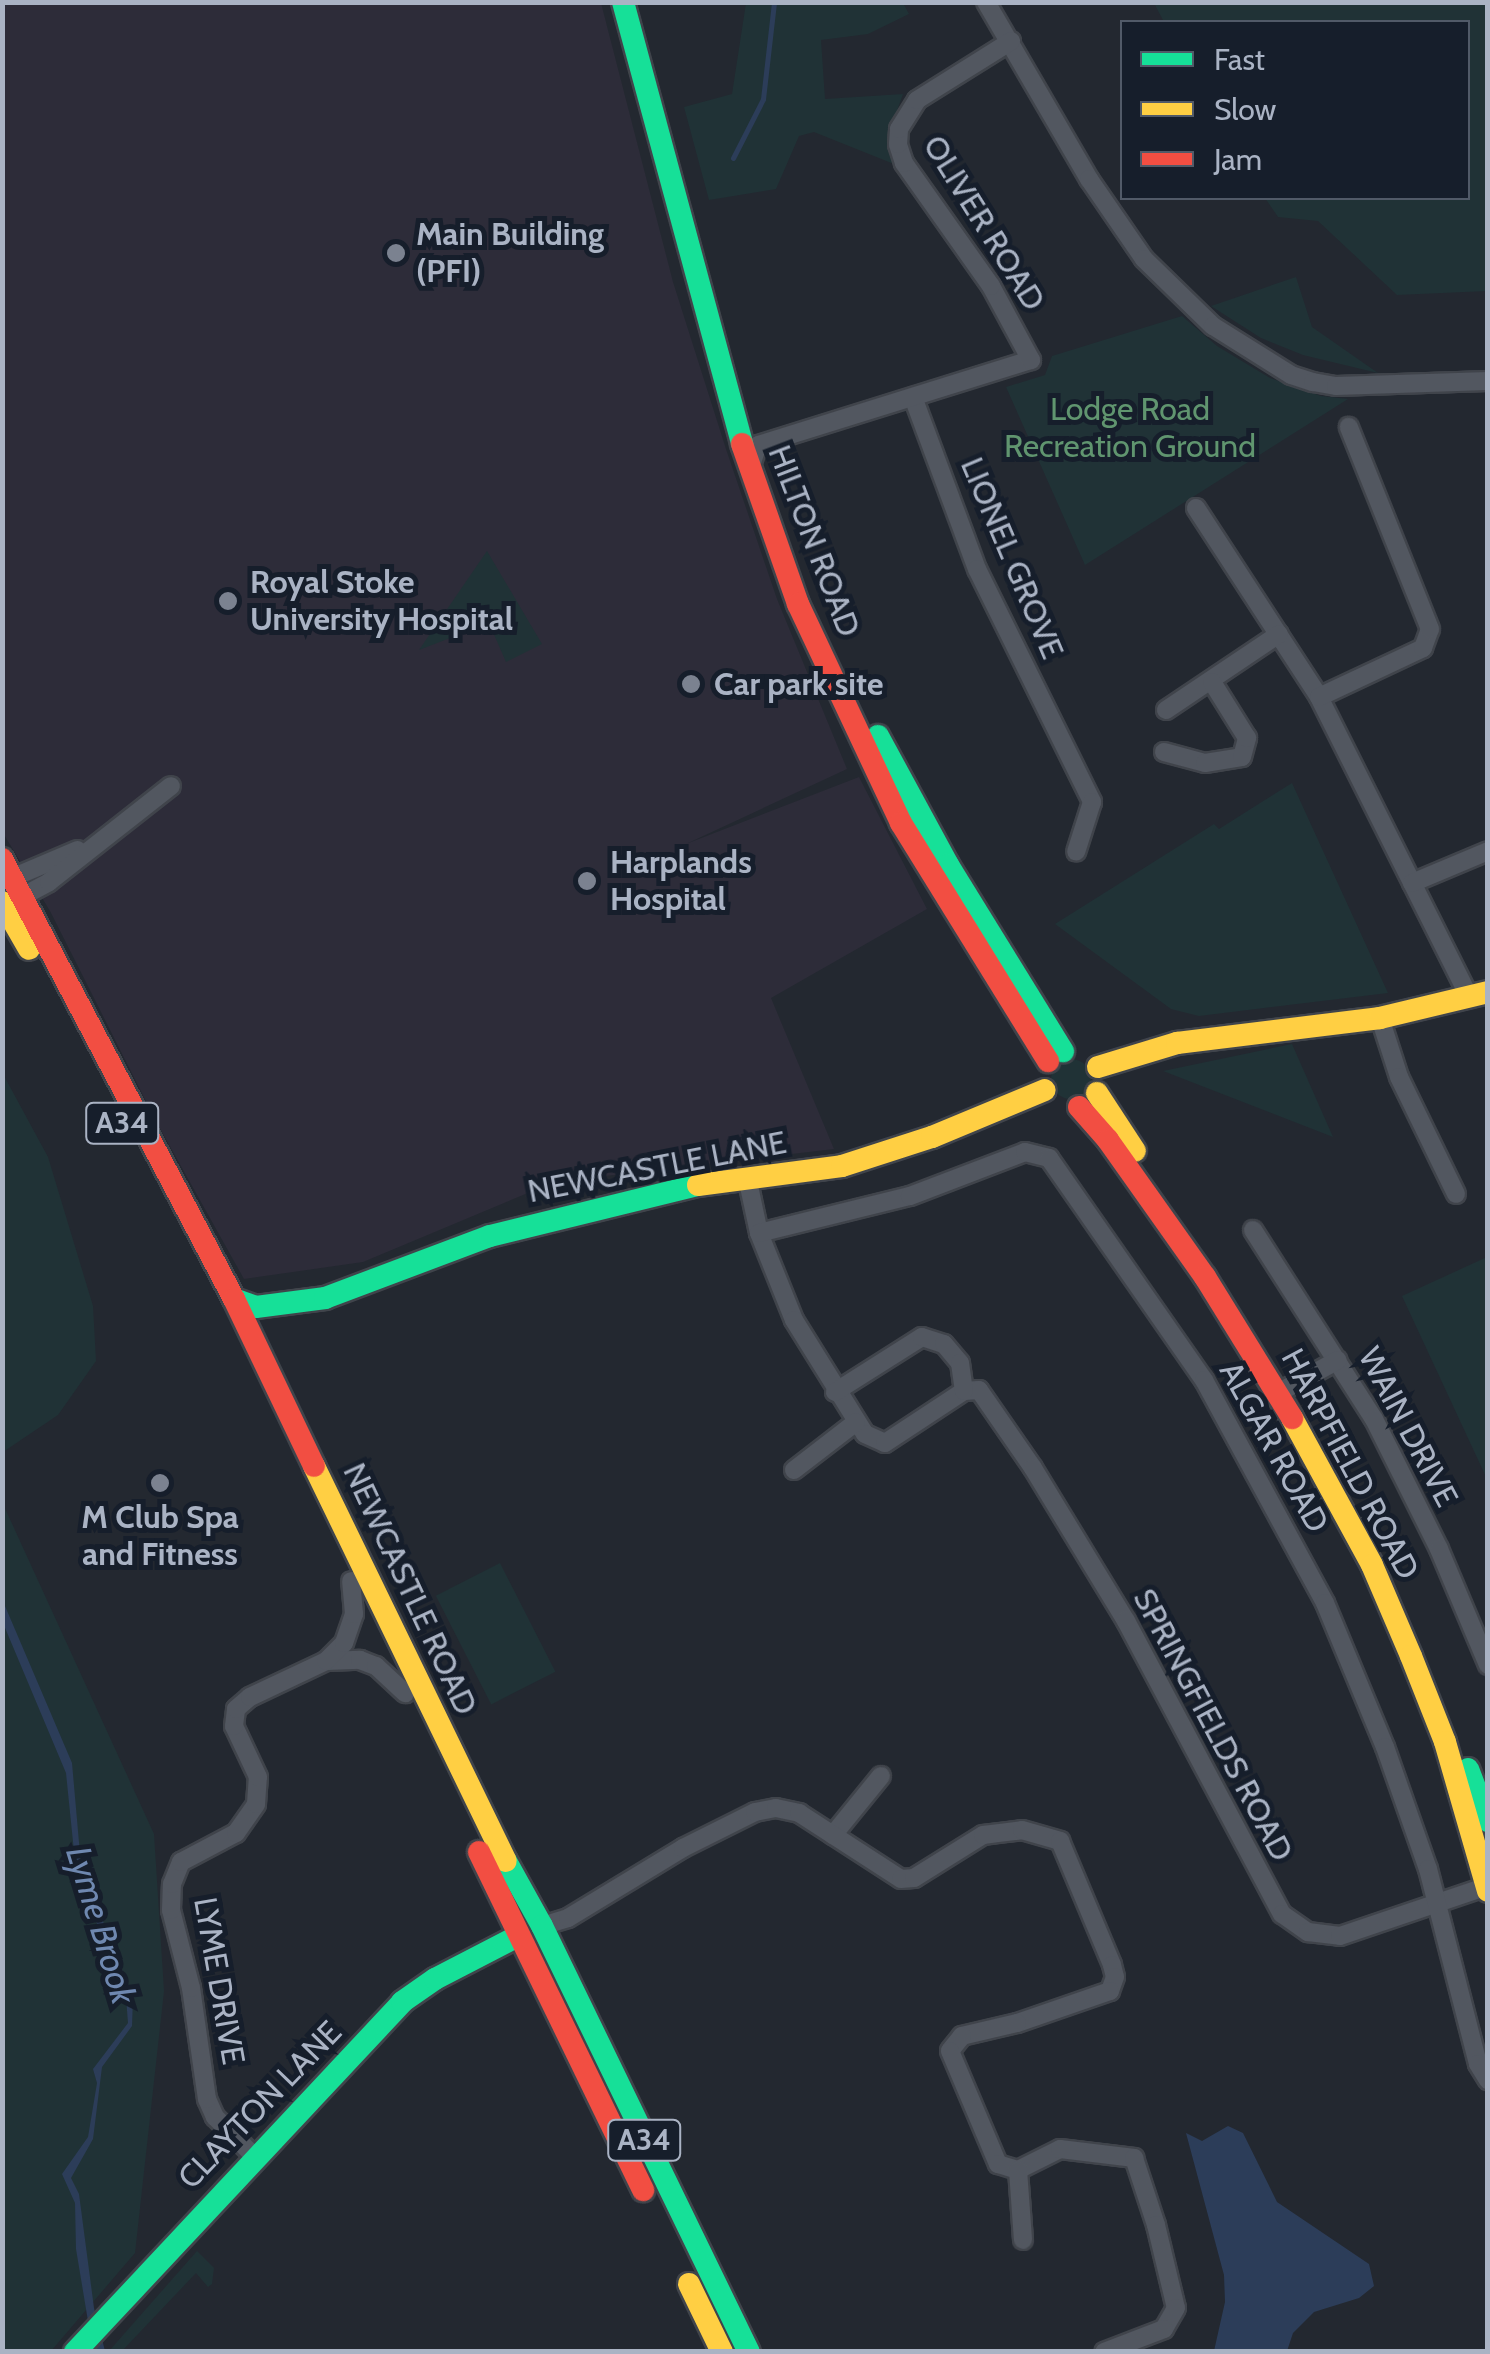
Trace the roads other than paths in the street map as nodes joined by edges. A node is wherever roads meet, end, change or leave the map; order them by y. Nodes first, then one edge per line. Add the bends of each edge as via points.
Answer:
1 (624, 2) edge
2 (640, 2) edge
3 (986, 2) edge
4 (1011, 42) junction
5 (1488, 382) edge
6 (913, 397) junction
7 (1349, 427) dead end
8 (758, 445) junction
9 (750, 468) junction
10 (1196, 508) dead end
11 (1279, 634) junction
12 (1212, 682) junction
13 (1318, 696) junction
14 (1166, 710) dead end
15 (1164, 752) dead end
16 (171, 786) dead end
17 (1074, 842) dead end
18 (1488, 851) edge
19 (1412, 883) junction
20 (8, 886) edge
21 (1478, 994) edge
22 (1380, 1018) junction
23 (1056, 1056) junction
24 (1098, 1067) junction
25 (1045, 1090) junction
26 (1088, 1100) junction
27 (747, 1177) junction
28 (1456, 1194) dead end
29 (1254, 1230) dead end
30 (759, 1232) junction
31 (234, 1300) junction
32 (280, 1306) junction
33 (256, 1344) junction
34 (1338, 1360) junction
35 (1284, 1390) junction
36 (964, 1391) junction
37 (835, 1392) junction
38 (856, 1422) junction
39 (794, 1470) dead end
40 (351, 1581) junction
41 (326, 1662) junction
42 (1488, 1666) edge
43 (405, 1693) junction
44 (880, 1776) dead end
45 (1488, 1821) edge
46 (833, 1836) junction
47 (1487, 1888) edge
48 (1438, 1903) junction
49 (542, 1926) junction
50 (518, 1936) junction
51 (1488, 2080) edge
52 (255, 2156) junction
53 (1018, 2170) junction
54 (652, 2209) dead end
55 (1023, 2240) dead end
56 (678, 2262) dead end
57 (716, 2290) junction
58 (80, 2345) edge
59 (722, 2352) edge
60 (738, 2352) edge
61 (749, 2352) edge
62 (1104, 2352) edge

1 - 9 main road, HILTON ROAD
2 - 8 main road, HILTON ROAD via 710,287
3 - 4 street
4 - 5 street via 1144,260 1213,326 1313,382
4 - 6 street, OLIVER ROAD via 916,100 899,128 898,144 1031,360
6 - 8 street, OLIVER ROAD
6 - 17 street, LIONEL GROVE via 977,569 1092,802
7 - 13 street via 1430,629 1422,648
8 - 9 street
8 - 23 main road, HILTON ROAD via 845,670
9 - 23 main road, HILTON ROAD via 798,604 901,823
10 - 11 street
11 - 12 street
11 - 13 street
12 - 14 street
12 - 15 street via 1247,738 1242,757 1204,763
13 - 19 street
16 - 20 street via 49,882
18 - 19 street
19 - 21 street
20 - 31 main road, NEWCASTLE ROAD / A34
20 - 40 main road, NEWCASTLE ROAD / A34
21 - 22 main road
22 - 24 main road via 1178,1043
22 - 28 street via 1399,1076
23 - 24 main road via 1084,1053
23 - 25 main road via 1042,1075
24 - 26 main road
25 - 26 main road via 1060,1105
25 - 27 main road, NEWCASTLE LANE via 932,1138 842,1166
26 - 35 main road, HARPFIELD ROAD
27 - 30 street
27 - 32 main road, NEWCASTLE LANE via 565,1214 325,1298
29 - 34 street, WAIN DRIVE
30 - 37 street via 794,1320
30 - 48 street, ALGAR ROAD via 910,1196 1025,1152 1048,1158 1204,1380 1263,1483 1385,1746
31 - 32 main road, NEWCASTLE LANE
31 - 33 main road, NEWCASTLE ROAD / A34
32 - 33 main road
33 - 49 main road, NEWCASTLE ROAD / A34 via 477,1809
34 - 35 street
34 - 42 street, WAIN DRIVE via 1438,1549
35 - 45 main road, HARPFIELD ROAD via 1377,1551
35 - 47 main road, HARPFIELD ROAD via 1403,1638 1444,1742
36 - 37 street, SPRINGFIELDS ROAD via 960,1363 944,1344 922,1337
36 - 38 street via 885,1443
36 - 48 street, SPRINGFIELDS ROAD via 979,1390 1116,1604 1282,1914 1308,1932 1340,1936
37 - 38 street
38 - 39 street
40 - 41 street via 350,1634
40 - 43 main road, NEWCASTLE ROAD / A34
41 - 43 street, LYME DRIVE via 376,1666
41 - 52 street, LYME DRIVE via 236,1710 234,1726 258,1776 256,1804 236,1833 181,1862 172,1884 171,1910 192,1988 207,2099
43 - 50 main road, NEWCASTLE ROAD / A34
44 - 46 street
46 - 49 street via 799,1813 755,1812 568,1918
46 - 53 street via 902,1879 982,1835 1022,1830 1060,1841 1112,1964 1110,1991 962,2036 950,2051 998,2164
47 - 48 street, SPRINGFIELDS ROAD
48 - 51 street, ALGAR ROAD via 1478,2064
49 - 50 main road, CLAYTON LANE
49 - 57 main road, NEWCASTLE ROAD / A34
50 - 52 main road, CLAYTON LANE via 402,2002
50 - 54 main road, NEWCASTLE ROAD / A34
52 - 58 main road, CLAYTON LANE
53 - 55 street
53 - 62 street via 1060,2149 1134,2158 1176,2308 1164,2329
56 - 59 main road
57 - 60 main road
57 - 61 main road, NEWCASTLE ROAD / A34

